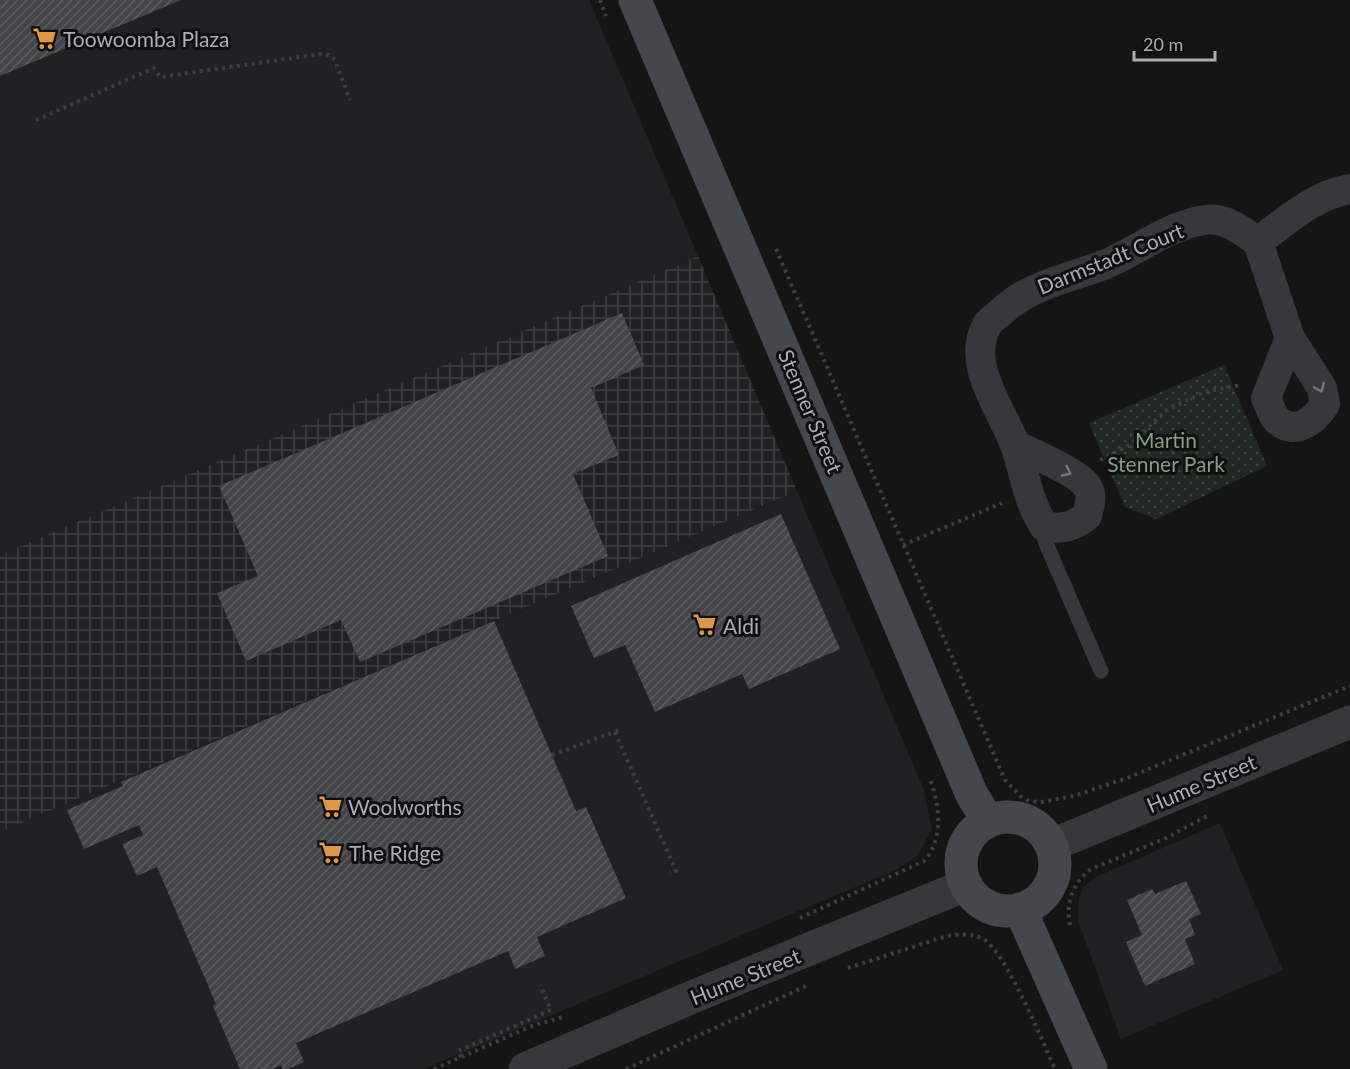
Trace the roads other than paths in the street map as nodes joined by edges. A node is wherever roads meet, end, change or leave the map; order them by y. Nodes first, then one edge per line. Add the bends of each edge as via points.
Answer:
1 (635, 0) edge
2 (1350, 189) edge
3 (1258, 242) junction
4 (1290, 338) junction
5 (1015, 445) junction
6 (1044, 525) junction
7 (1101, 670) dead end
8 (1350, 722) edge
9 (988, 820) junction
10 (1052, 845) junction
11 (966, 885) junction
12 (1020, 909) junction
13 (525, 1069) edge
14 (1091, 1069) edge

1 - 9 main road, Stenner Street via 972,795
2 - 3 street via 1336,191 1307,205
3 - 4 street
3 - 5 street, Darmstadt Court via 1229,222 1206,219 1172,230 1106,264 1026,292 1008,306 987,325 981,348 982,372
4 -> 4 street via 1322,387 1325,404 1316,418 1304,425 1288,426 1276,419 1266,398
5 - 6 street, Darmstadt Court via 1032,508
5 -> 6 street via 1079,478 1088,487 1091,500 1087,516 1074,526 1058,529
6 - 7 lane, Darmstadt Court via 1045,541
8 - 10 street, Hume Street
9 - 10 main road via 1025,820 1036,826
9 - 11 main road via 977,827 963,848 961,873
10 - 12 main road via 1052,881 1038,900
11 - 12 main road via 973,895 993,908
11 - 13 street, Hume Street
12 - 14 main road

